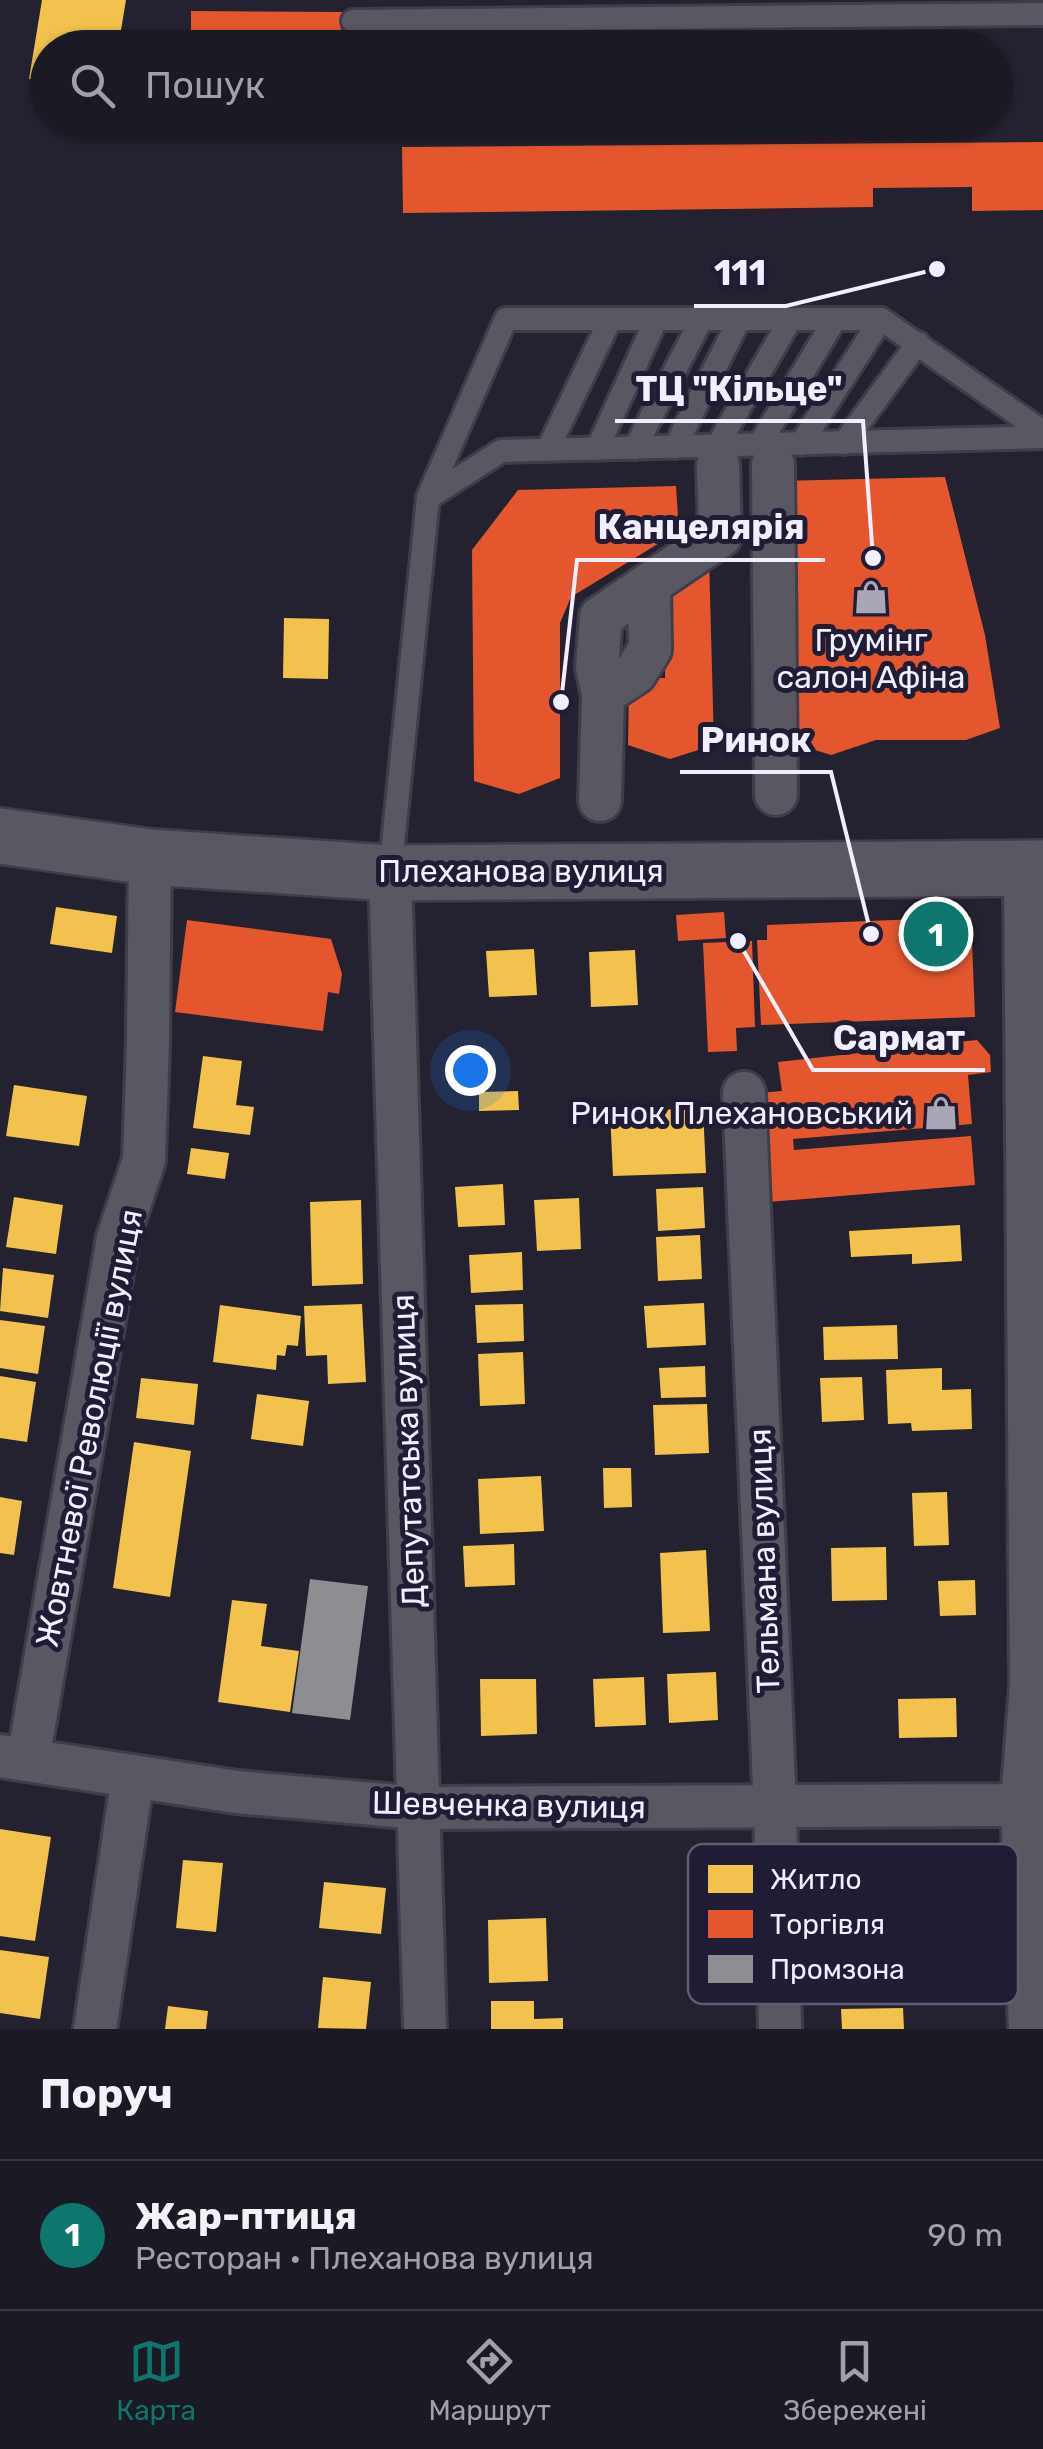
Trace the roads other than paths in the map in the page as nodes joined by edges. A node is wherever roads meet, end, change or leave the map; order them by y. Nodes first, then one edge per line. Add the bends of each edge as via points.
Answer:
1 (1043, 14) edge
2 (352, 21) dead end
3 (881, 319) junction
4 (610, 320) junction
5 (656, 320) junction
6 (701, 320) junction
7 (740, 320) junction
8 (790, 320) junction
9 (834, 321) junction
10 (918, 343) junction
11 (1043, 435) edge
12 (844, 443) junction
13 (675, 447) junction
14 (635, 448) junction
15 (596, 449) junction
16 (548, 450) junction
17 (718, 456) junction
18 (777, 465) junction
19 (428, 498) junction
20 (720, 536) junction
21 (776, 794) dead end
22 (600, 800) dead end
23 (0, 836) edge
24 (150, 857) junction
25 (1034, 868) edge
26 (390, 873) junction
27 (744, 1094) dead end
28 (1035, 1319) edge
29 (1036, 1584) edge
30 (1037, 1699) edge
31 (14, 1758) edge
32 (133, 1776) junction
33 (1022, 1800) junction
34 (775, 1806) junction
35 (419, 1808) junction
36 (776, 1844) edge
37 (779, 2004) edge
38 (95, 2029) edge
39 (425, 2029) edge
40 (780, 2029) edge
41 (1030, 2029) edge

1 - 2 lane
3 - 9 lane
3 - 10 lane
3 - 18 lane
4 - 5 lane
4 - 16 lane
4 - 19 lane via 506,320
5 - 6 lane
5 - 15 lane
6 - 7 lane
6 - 14 lane
7 - 8 lane
7 - 13 lane
8 - 9 lane
8 - 17 lane
9 - 18 lane
10 - 11 lane
10 - 12 lane
11 - 12 lane
12 - 18 lane
13 - 14 lane
13 - 17 lane
14 - 15 lane
15 - 16 lane
16 - 19 lane via 500,451
17 - 18 lane
17 - 20 street
18 - 20 street
18 - 21 street
19 - 26 lane
20 - 22 street via 602,618 596,666 603,694
23 - 24 street, Плеханова вулиця
24 - 26 street, Плеханова вулиця
24 - 31 street, Жовтневої Революції вулиця via 144,1160 118,1238
25 - 26 street, Плеханова вулиця
25 - 28 street
26 - 35 street, Депутатська вулиця
27 - 34 street, Тельмана вулиця
28 - 29 street
29 - 30 street
30 - 33 street
31 - 32 street, Шевченка вулиця
32 - 35 street, Шевченка вулиця
32 - 38 street
33 - 34 street, Шевченка вулиця
33 - 41 street
34 - 35 street, Шевченка вулиця
34 - 36 street, Тельмана вулиця
35 - 39 street, Депутатська вулиця
37 - 40 street, Тельмана вулиця

